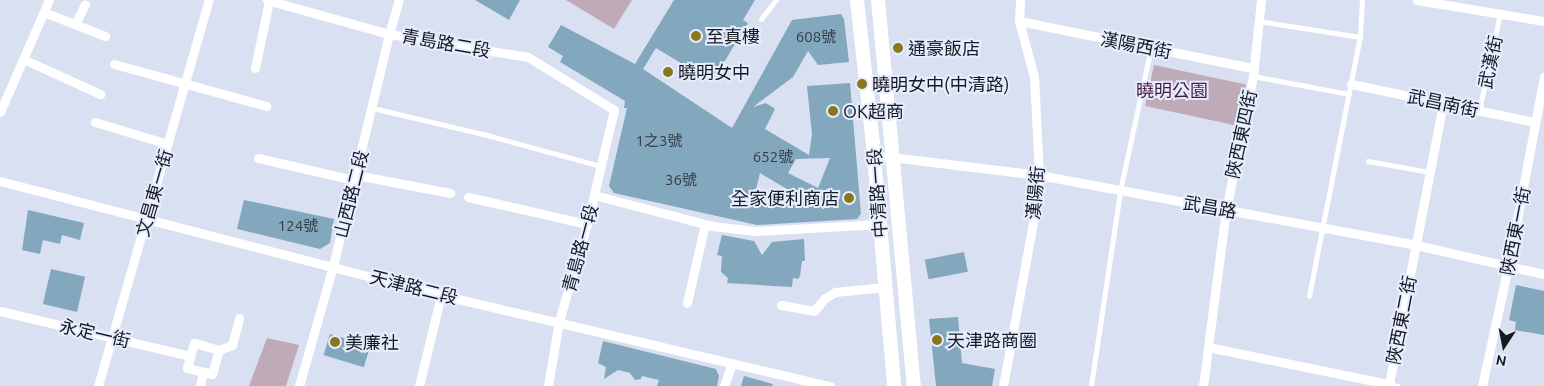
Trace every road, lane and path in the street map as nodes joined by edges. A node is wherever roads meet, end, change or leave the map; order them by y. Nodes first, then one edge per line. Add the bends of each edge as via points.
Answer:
1 (49, 0) edge
2 (209, 0) edge
3 (268, 0) edge
4 (399, 0) edge
5 (776, 0) edge
6 (857, 0) edge
7 (878, 0) edge
8 (1020, 0) edge
9 (1261, 0) edge
10 (1362, 0) edge
11 (1417, 0) edge
12 (85, 4) dead end
13 (44, 12) junction
14 (1500, 13) junction
15 (761, 19) dead end
16 (1019, 21) junction
17 (1257, 21) junction
18 (1544, 21) edge
19 (75, 24) junction
20 (389, 34) junction
21 (105, 36) dead end
22 (1360, 38) junction
23 (1151, 48) junction
24 (23, 59) junction
25 (114, 64) dead end
26 (255, 68) dead end
27 (1253, 72) junction
28 (1544, 76) edge
29 (1351, 84) junction
30 (185, 85) junction
31 (100, 94) dead end
32 (1349, 94) junction
33 (1443, 103) junction
34 (266, 106) dead end
35 (373, 108) junction
36 (614, 110) joint
37 (1480, 110) junction
38 (0, 112) edge
39 (95, 122) dead end
40 (1535, 122) junction
41 (168, 144) junction
42 (874, 155) junction
43 (893, 157) junction
44 (258, 158) dead end
45 (1368, 161) dead end
46 (601, 166) junction
47 (1430, 172) junction
48 (1039, 175) junction
49 (355, 177) junction
50 (0, 181) edge
51 (1120, 191) junction
52 (450, 193) dead end
53 (594, 195) junction
54 (468, 197) dead end
55 (1226, 210) junction
56 (147, 218) junction
57 (587, 224) junction
58 (705, 224) junction
59 (879, 224) junction
60 (1321, 228) junction
61 (1416, 244) junction
62 (334, 266) junction
63 (1508, 267) junction
64 (1544, 274) edge
65 (886, 287) junction
66 (441, 295) junction
67 (1309, 296) dead end
68 (687, 303) dead end
69 (781, 304) dead end
70 (0, 311) edge
71 (239, 318) dead end
72 (559, 322) junction
73 (112, 337) junction
74 (1208, 347) junction
75 (219, 350) junction
76 (190, 356) junction
77 (732, 363) junction
78 (203, 372) junction
79 (804, 383) edge
80 (1394, 385) edge
81 (98, 386) edge
82 (200, 386) edge
83 (300, 386) edge
84 (419, 386) edge
85 (548, 386) edge
86 (724, 386) edge
87 (830, 386) edge
88 (894, 386) edge
89 (914, 386) edge
90 (1003, 386) edge
91 (1090, 386) edge
92 (1203, 386) edge
93 (1482, 386) edge

1 - 13 street
2 - 30 street, 文昌東一街
3 - 20 street, 青島路二段
3 - 26 street
4 - 20 street, 山西路二段
5 - 15 lane
6 - 42 main road, 中清路一段
7 - 43 main road, 中清路一段
8 - 16 street, 漢陽街
9 - 17 street, 陜西東四街
10 - 22 lane
11 - 14 street, 武漢街
12 - 19 street
13 - 19 street
13 - 24 street
14 - 18 street, 武漢街
14 - 37 lane, 武漢街
16 - 23 street, 漢陽西街
16 - 48 street, 漢陽街 via 1034,77
17 - 22 lane
17 - 27 street, 陜西東四街
19 - 21 street
20 - 35 street, 山西路二段
20 - 36 street, 青島路二段 via 528,57
22 - 29 lane
23 - 27 street, 漢陽西街
23 - 51 lane
24 - 31 street
24 - 38 street
25 - 30 street
27 - 32 lane
27 - 55 street, 陜西東四街
28 - 40 street, 陜西東一街
29 - 32 lane
29 - 33 street, 武昌南街
30 - 34 street
30 - 41 street, 文昌東一街
32 - 60 lane
33 - 37 street, 武昌南街
33 - 47 street, 陜西東二街
35 - 46 lane
35 - 49 street, 山西路二段
36 - 46 street, 青島路一段
37 - 40 street, 武昌南街
39 - 41 street
40 - 63 street, 陜西東一街
41 - 56 street, 文昌東一街
42 - 43 street, 武昌路
42 - 59 main road, 中清路一段
43 - 48 street, 武昌路
43 - 89 main road, 中清路一段
44 - 49 street
45 - 47 lane
46 - 53 street, 青島路一段
47 - 61 street, 陜西東二街
48 - 51 street, 武昌路
48 - 90 street, 漢陽街
49 - 52 street
49 - 62 street, 山西路二段
50 - 56 street, 天津路二段
51 - 55 street, 武昌路
51 - 91 lane
53 - 57 street, 青島路一段
53 - 58 street
54 - 57 street
55 - 60 street, 武昌路
55 - 74 street, 陜西東四街
56 - 62 street, 天津路二段
56 - 73 street, 文昌東一街
57 - 72 street, 青島路一段
58 - 59 street via 756,231
58 - 68 street
59 - 65 main road, 中清路一段
60 - 61 street, 武昌路
60 - 67 lane
61 - 63 street, 武昌路
61 - 80 street, 陜西東二街
62 - 66 street, 天津路二段
62 - 83 street, 山西路二段
63 - 64 street, 武昌路
63 - 93 street, 陜西東一街
65 - 69 street via 835,292 814,311
65 - 88 main road, 中清路一段
66 - 72 street, 天津路二段
66 - 84 street
70 - 73 street, 永定一街
71 - 75 street via 232,345
72 - 77 street, 天津路二段
72 - 85 street, 青島路一段
73 - 76 street, 永定一街
73 - 81 street, 文昌東一街
74 - 80 street, 陜西東二街
74 - 92 street, 陜西東四街
75 - 76 street via 194,343
75 - 78 street via 212,374
76 - 78 street via 187,368
77 - 79 street, 天津路二段
77 - 86 street
78 - 82 street
79 - 87 street, 天津路二段

